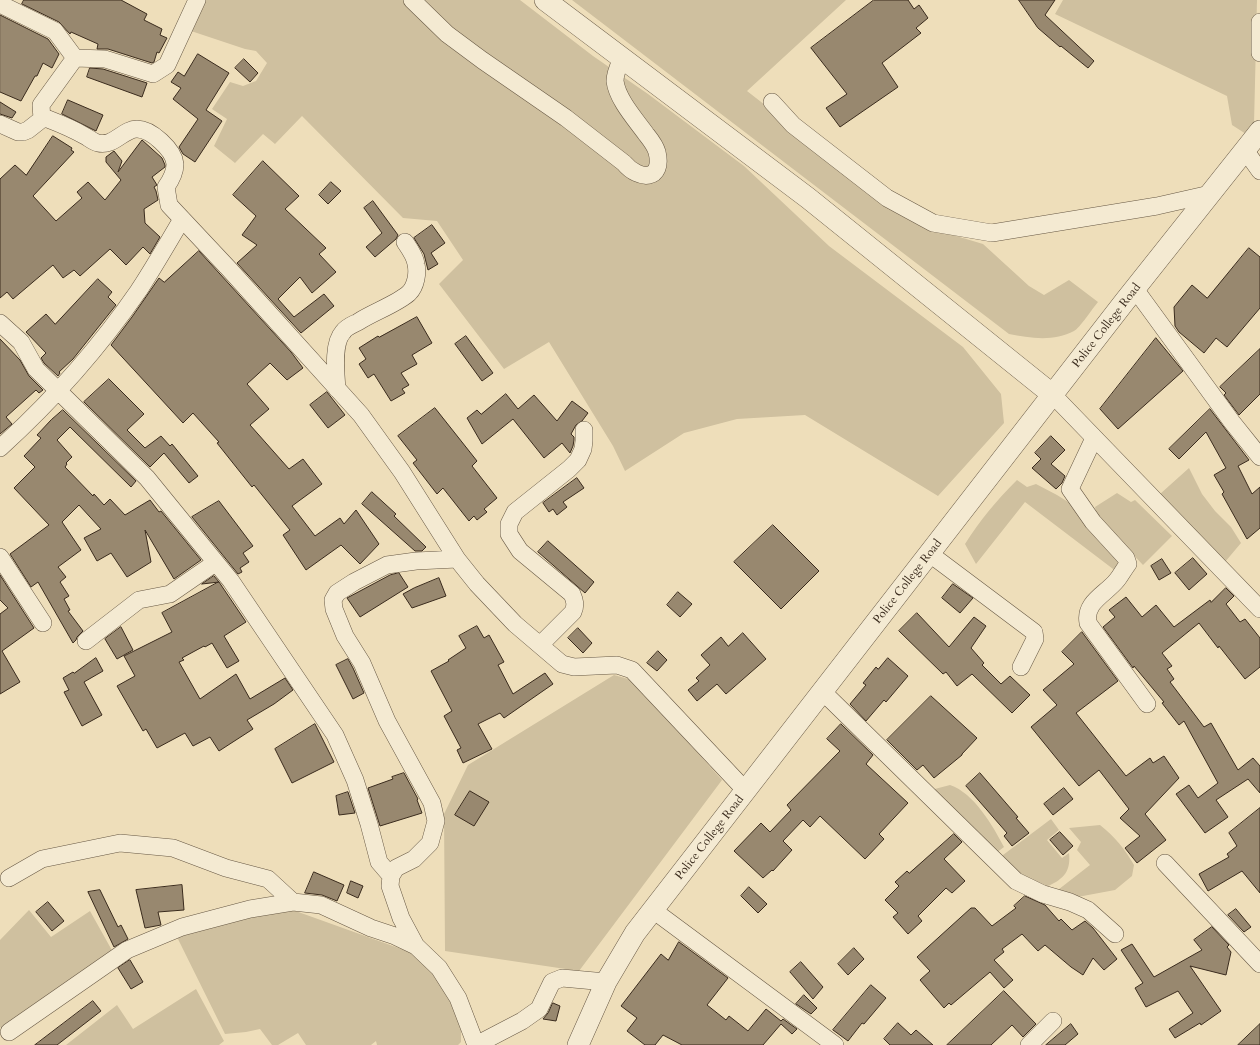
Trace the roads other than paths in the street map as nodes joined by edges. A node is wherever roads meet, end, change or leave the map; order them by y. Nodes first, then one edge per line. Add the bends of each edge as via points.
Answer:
1 (197, 0) edge
2 (412, 0) edge
3 (545, 0) edge
4 (0, 4) edge
5 (1260, 22) edge
6 (1260, 54) edge
7 (75, 58) junction
8 (622, 58) junction
9 (772, 102) dead end
10 (42, 120) junction
11 (0, 124) edge
12 (1260, 132) edge
13 (1245, 150) junction
14 (1260, 171) edge
15 (1210, 194) junction
16 (182, 219) junction
17 (405, 242) dead end
18 (1135, 289) junction
19 (0, 323) edge
20 (337, 389) junction
21 (58, 391) junction
22 (1053, 396) junction
23 (584, 430) dead end
24 (1094, 438) junction
25 (0, 448) edge
26 (1260, 457) edge
27 (930, 554) junction
28 (0, 557) edge
29 (457, 559) junction
30 (215, 563) junction
31 (1260, 609) edge
32 (43, 624) dead end
33 (86, 640) dead end
34 (540, 645) junction
35 (1021, 667) dead end
36 (823, 692) junction
37 (1147, 704) dead end
38 (746, 791) junction
39 (1165, 863) dead end
40 (391, 876) junction
41 (9, 878) dead end
42 (293, 902) junction
43 (653, 910) junction
44 (1115, 934) dead end
45 (416, 946) junction
46 (1260, 964) edge
47 (606, 982) junction
48 (1053, 1021) dead end
49 (9, 1032) dead end
50 (476, 1045) edge
51 (578, 1045) edge
52 (835, 1045) edge
53 (1029, 1045) edge

1 - 7 street via 167,65 153,74 105,59
2 - 8 street via 447,34 566,118 630,170 647,176 654,174 658,169 657,150 618,92 615,81
3 - 8 street
4 - 7 street via 55,31
5 - 6 street
7 - 10 street via 41,105
8 - 22 street via 808,198
9 - 15 street via 793,125 887,198 933,223 992,233 1157,206
10 - 11 street via 23,132
10 - 16 street via 48,119 59,123 102,144 115,141 136,129 144,130 159,139 169,150 175,163 172,180 166,187 169,205
12 - 13 street, Police College Road
13 - 14 street
13 - 15 street, Police College Road
15 - 18 street, Police College Road
16 - 20 street
16 - 21 street via 139,289 82,364
17 - 20 street via 416,264 416,277 412,288 409,293 343,331 335,361
18 - 22 street, Police College Road
18 - 26 street
19 - 21 street via 21,342 36,369
20 - 29 street via 361,415 402,472
21 - 25 street
21 - 30 street via 147,478
22 - 24 street
22 - 27 street, Police College Road
23 - 34 street via 578,460 515,512 509,524 509,534 520,551 572,594 575,600 573,612
24 - 31 street
24 - 37 street via 1070,489 1093,522 1126,558 1128,564 1117,580 1090,608 1088,624
27 - 35 street via 1034,632 1035,639
27 - 36 street, Police College Road
28 - 32 street
29 - 34 street via 515,624
29 - 40 street via 387,565 337,593 333,600 345,636 362,663 387,722 432,803 436,821 430,843 414,859 396,868
30 - 33 street via 170,594 139,600
30 - 40 street via 231,581 335,735 355,780 379,862
34 - 38 street via 562,664 574,667 617,665 632,670
36 - 38 street, Police College Road
36 - 44 street via 1016,882 1088,910
38 - 43 street, Police College Road
39 - 46 street
40 - 45 street via 390,886 401,918
41 - 42 street via 42,859 120,843 174,848 226,868 268,879
42 - 45 street via 321,905
42 - 49 street via 202,921 127,950
43 - 47 street, Police College Road
43 - 52 street
45 - 50 street via 439,968 458,998
47 - 50 street via 562,978 552,982 539,1008 522,1021
47 - 51 street, Police College Road
48 - 53 street

